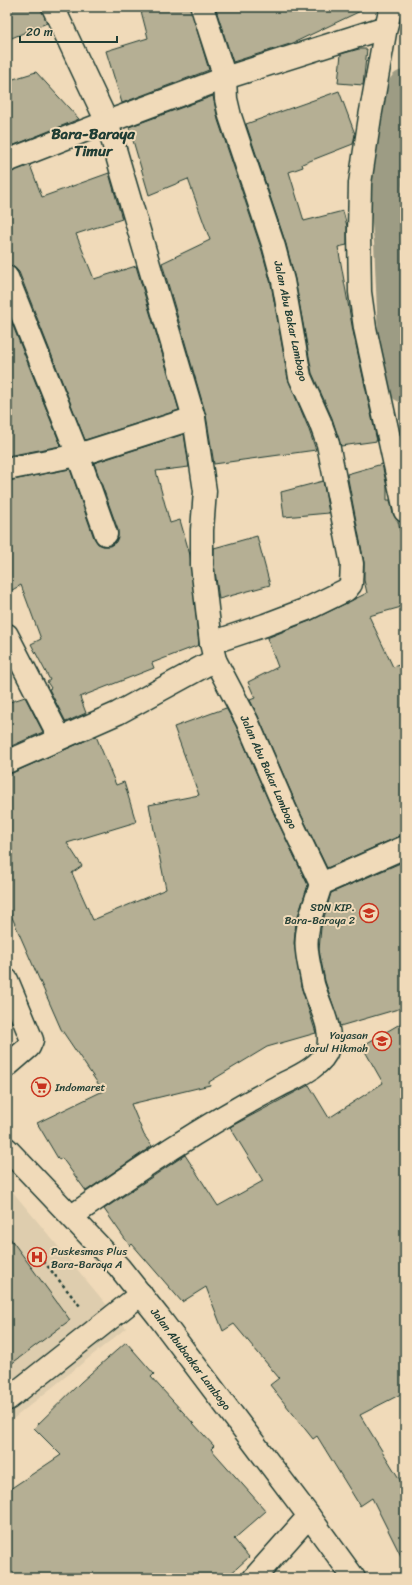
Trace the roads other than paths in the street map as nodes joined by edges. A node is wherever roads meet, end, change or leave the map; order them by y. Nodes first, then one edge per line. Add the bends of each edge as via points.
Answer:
1 (53, 7) edge
2 (202, 7) edge
3 (388, 17) edge
4 (225, 78) junction
5 (107, 122) junction
6 (7, 161) edge
7 (7, 277) edge
8 (194, 418) junction
9 (78, 455) junction
10 (7, 469) edge
11 (405, 511) edge
12 (106, 534) dead end
13 (7, 635) edge
14 (213, 652) junction
15 (60, 738) junction
16 (7, 762) edge
17 (405, 847) edge
18 (321, 884) junction
19 (7, 980) edge
20 (7, 1066) edge
21 (7, 1148) edge
22 (72, 1216) junction
23 (141, 1294) junction
24 (8, 1399) edge
25 (309, 1516) junction
26 (254, 1578) edge
27 (354, 1578) edge

1 - 5 street, Jalan Abu Bakar Lambogo
2 - 4 street, Jalan Abu Bakar Lambogo
3 - 4 street
3 - 11 street via 360,183 360,292 365,328
4 - 5 street
4 - 14 street, Jalan Abu Bakar Lambogo via 230,116 274,246 283,281 300,377 328,444 352,564 352,578 346,590 265,625
5 - 6 street
5 - 8 street, Jalan Abu Bakar Lambogo
7 - 9 street
8 - 9 street
8 - 14 street, Jalan Abu Bakar Lambogo via 205,490 202,565
9 - 10 street
9 - 12 street
13 - 15 street
14 - 15 street, Jalan Abu Bakar Lambogo via 118,713
14 - 18 street, Jalan Abu Bakar Lambogo
15 - 16 street, Jalan Abu Bakar Lambogo
17 - 18 street
18 - 22 street via 309,922 307,950 313,984 328,1029 328,1049 324,1055 303,1074 207,1126
19 - 20 street via 32,1040 29,1047
21 - 22 street, Jalan Abubaakar Lambogo
22 - 23 street, Jalan Abubaakar Lambogo
23 - 24 street
23 - 25 street, Jalan Abubaakar Lambogo
25 - 26 street
25 - 27 street, Jalan Abubaakar Lambogo

